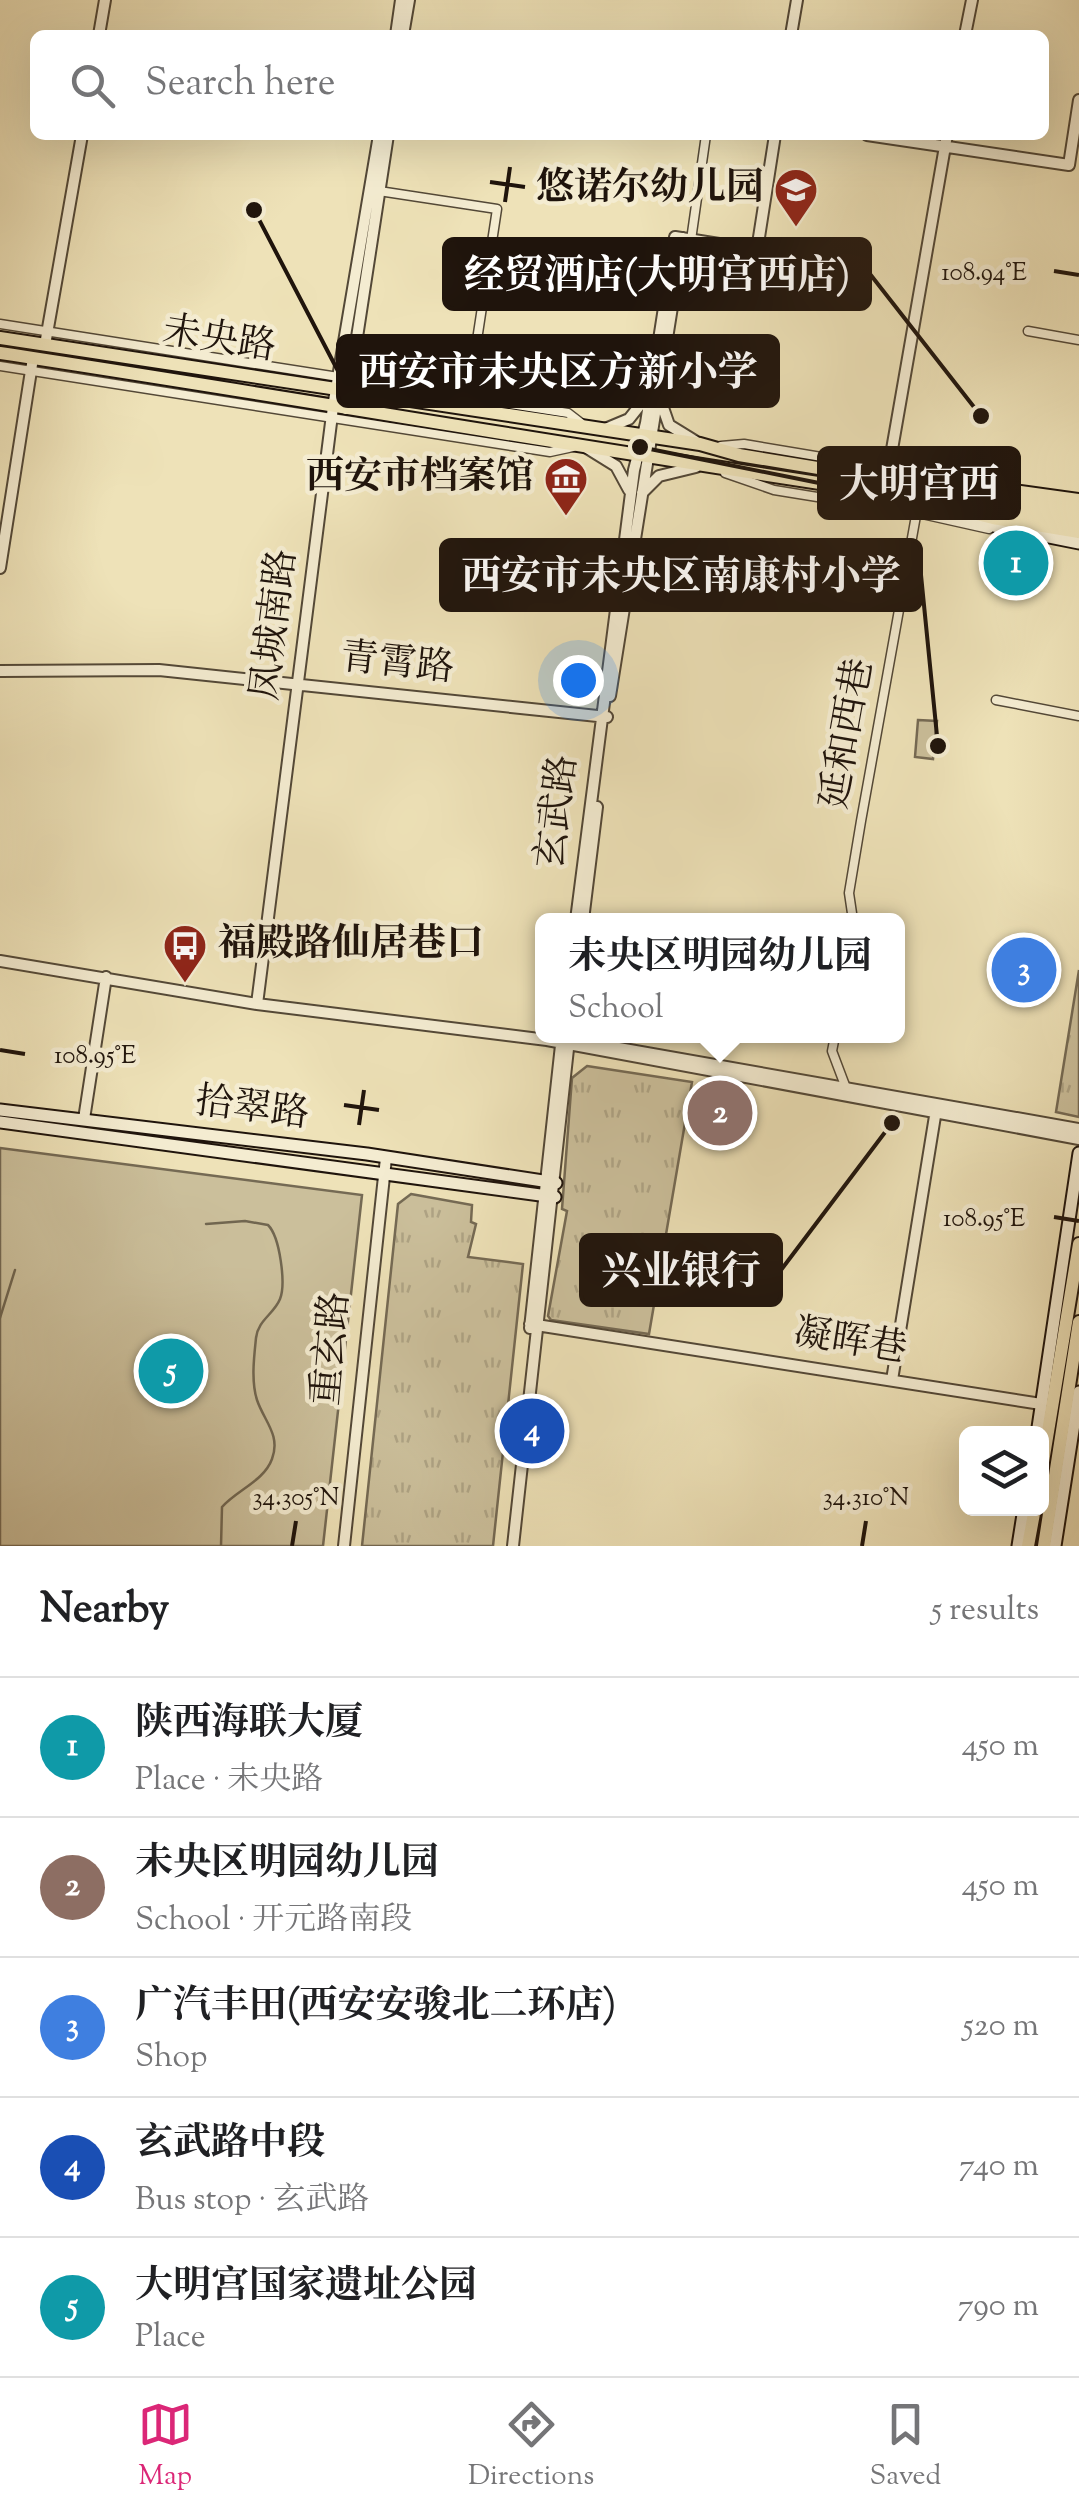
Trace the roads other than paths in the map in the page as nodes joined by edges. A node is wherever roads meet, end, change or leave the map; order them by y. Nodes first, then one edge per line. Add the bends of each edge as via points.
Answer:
1 (105, 0) edge
2 (405, 0) edge
3 (797, 0) edge
4 (972, 0) edge
5 (100, 30) edge
6 (400, 30) edge
7 (792, 30) edge
8 (967, 30) edge
9 (1079, 100) edge
10 (81, 140) edge
11 (379, 140) edge
12 (387, 140) edge
13 (705, 140) edge
14 (774, 140) edge
15 (897, 140) edge
16 (945, 140) edge
17 (944, 148) junction
18 (379, 191) junction
19 (683, 238) junction
20 (0, 324) edge
21 (1028, 331) dead end
22 (0, 338) edge
23 (47, 338) junction
24 (477, 340) dead end
25 (1079, 340) edge
26 (0, 353) edge
27 (32, 365) junction
28 (0, 366) edge
29 (344, 385) junction
30 (656, 386) junction
31 (337, 412) junction
32 (594, 430) junction
33 (646, 437) junction
34 (707, 446) junction
35 (581, 447) junction
36 (641, 456) junction
37 (826, 457) junction
38 (696, 467) junction
39 (721, 471) junction
40 (842, 472) junction
41 (891, 480) junction
42 (832, 484) junction
43 (808, 496) junction
44 (1079, 497) edge
45 (919, 500) junction
46 (634, 506) junction
47 (1020, 507) junction
48 (1079, 511) edge
49 (1079, 522) edge
50 (1079, 532) edge
51 (1079, 543) edge
52 (0, 568) edge
53 (0, 671) edge
54 (300, 684) junction
55 (996, 700) dead end
56 (1079, 716) edge
57 (604, 717) junction
58 (581, 913) edge
59 (852, 913) edge
60 (0, 960) edge
61 (103, 978) junction
62 (257, 1002) junction
63 (535, 1035) edge
64 (565, 1043) edge
65 (586, 1043) edge
66 (588, 1043) edge
67 (834, 1043) edge
68 (846, 1088) junction
69 (0, 1110) edge
70 (936, 1110) junction
71 (84, 1119) junction
72 (0, 1122) edge
73 (1079, 1129) edge
74 (1079, 1139) edge
75 (1079, 1152) edge
76 (386, 1158) junction
77 (384, 1172) junction
78 (552, 1182) junction
79 (551, 1197) junction
80 (1079, 1244) edge
81 (1079, 1322) edge
82 (534, 1324) junction
83 (892, 1380) junction
84 (1079, 1392) edge
85 (1042, 1404) junction
86 (1038, 1426) edge
87 (1049, 1426) edge
88 (1023, 1516) edge
89 (1034, 1516) edge
90 (344, 1546) edge
91 (510, 1546) edge
92 (1018, 1546) edge
93 (1028, 1546) edge
94 (1044, 1546) edge
95 (1055, 1546) edge

1 - 5 street
2 - 6 street
3 - 7 street
4 - 8 street
9 - 17 street via 1069,165
10 - 23 street
11 - 29 street, 凤城南路
12 - 18 street, 凤城南路
13 - 19 street
14 - 19 street via 756,250
15 - 17 street
16 - 17 street
17 - 41 street
18 - 24 street via 497,210
18 - 29 street, 凤城南路
19 - 30 street, 玄武路
20 - 23 street
21 - 25 street
22 - 23 main road, 未央路
23 - 29 main road, 未央路
26 - 27 main road, 未央路
27 - 28 street
27 - 31 main road, 未央路
27 - 52 street
29 - 31 street, 凤城南路
29 - 32 main road, 未央路
30 - 32 street via 636,414
30 - 33 street, 玄武路
30 - 34 street via 669,425
31 - 35 main road, 未央路
31 - 54 street, 凤城南路
32 - 33 main road, 未央路
33 - 34 main road, 未央路
33 - 36 street, 玄武路
34 - 37 street via 744,444
34 - 40 main road, 未央路
35 - 36 main road, 未央路
35 - 46 street via 625,477
36 - 38 main road, 未央路
36 - 46 street, 玄武路
37 - 40 street
37 - 41 street
38 - 39 main road, 未央路
38 - 46 street via 658,476
39 - 42 main road, 未央路
39 - 43 street via 748,484
40 - 41 main road, 未央路
41 - 42 main road, 未央路
41 - 44 main road via 938,476
41 - 45 main road, 未央路
42 - 43 street
43 - 45 street
44 - 45 main road via 991,488
45 - 47 main road, 未央路
45 - 50 main road
45 - 51 main road via 1010,530
45 - 59 street, 延和西巷 via 860,822
46 - 57 street, 玄武路
47 - 48 main road, 未央路
47 - 49 main road, 未央路
53 - 54 street, 青霄路 via 159,670
54 - 57 street, 青霄路
54 - 62 street, 凤城南路
55 - 56 street
57 - 58 street, 玄武路
60 - 61 street
61 - 62 street
61 - 71 street
62 - 63 street
64 - 78 street
65 - 70 street
66 - 68 street
67 - 68 street
68 - 70 street
69 - 71 main road, 拾翠路
70 - 73 street
70 - 74 street
70 - 83 street
71 - 76 main road, 拾翠路
72 - 77 main road, 拾翠路
75 - 85 main road
76 - 77 street, 重玄路
76 - 78 main road, 拾翠路
77 - 79 main road, 拾翠路
77 - 90 street, 重玄路
78 - 79 street
79 - 82 street
80 - 87 main road
81 - 94 main road
82 - 83 street, 凝晖巷
82 - 91 street
83 - 85 street, 凝晖巷
84 - 95 main road
85 - 86 main road
88 - 92 main road
89 - 93 main road

